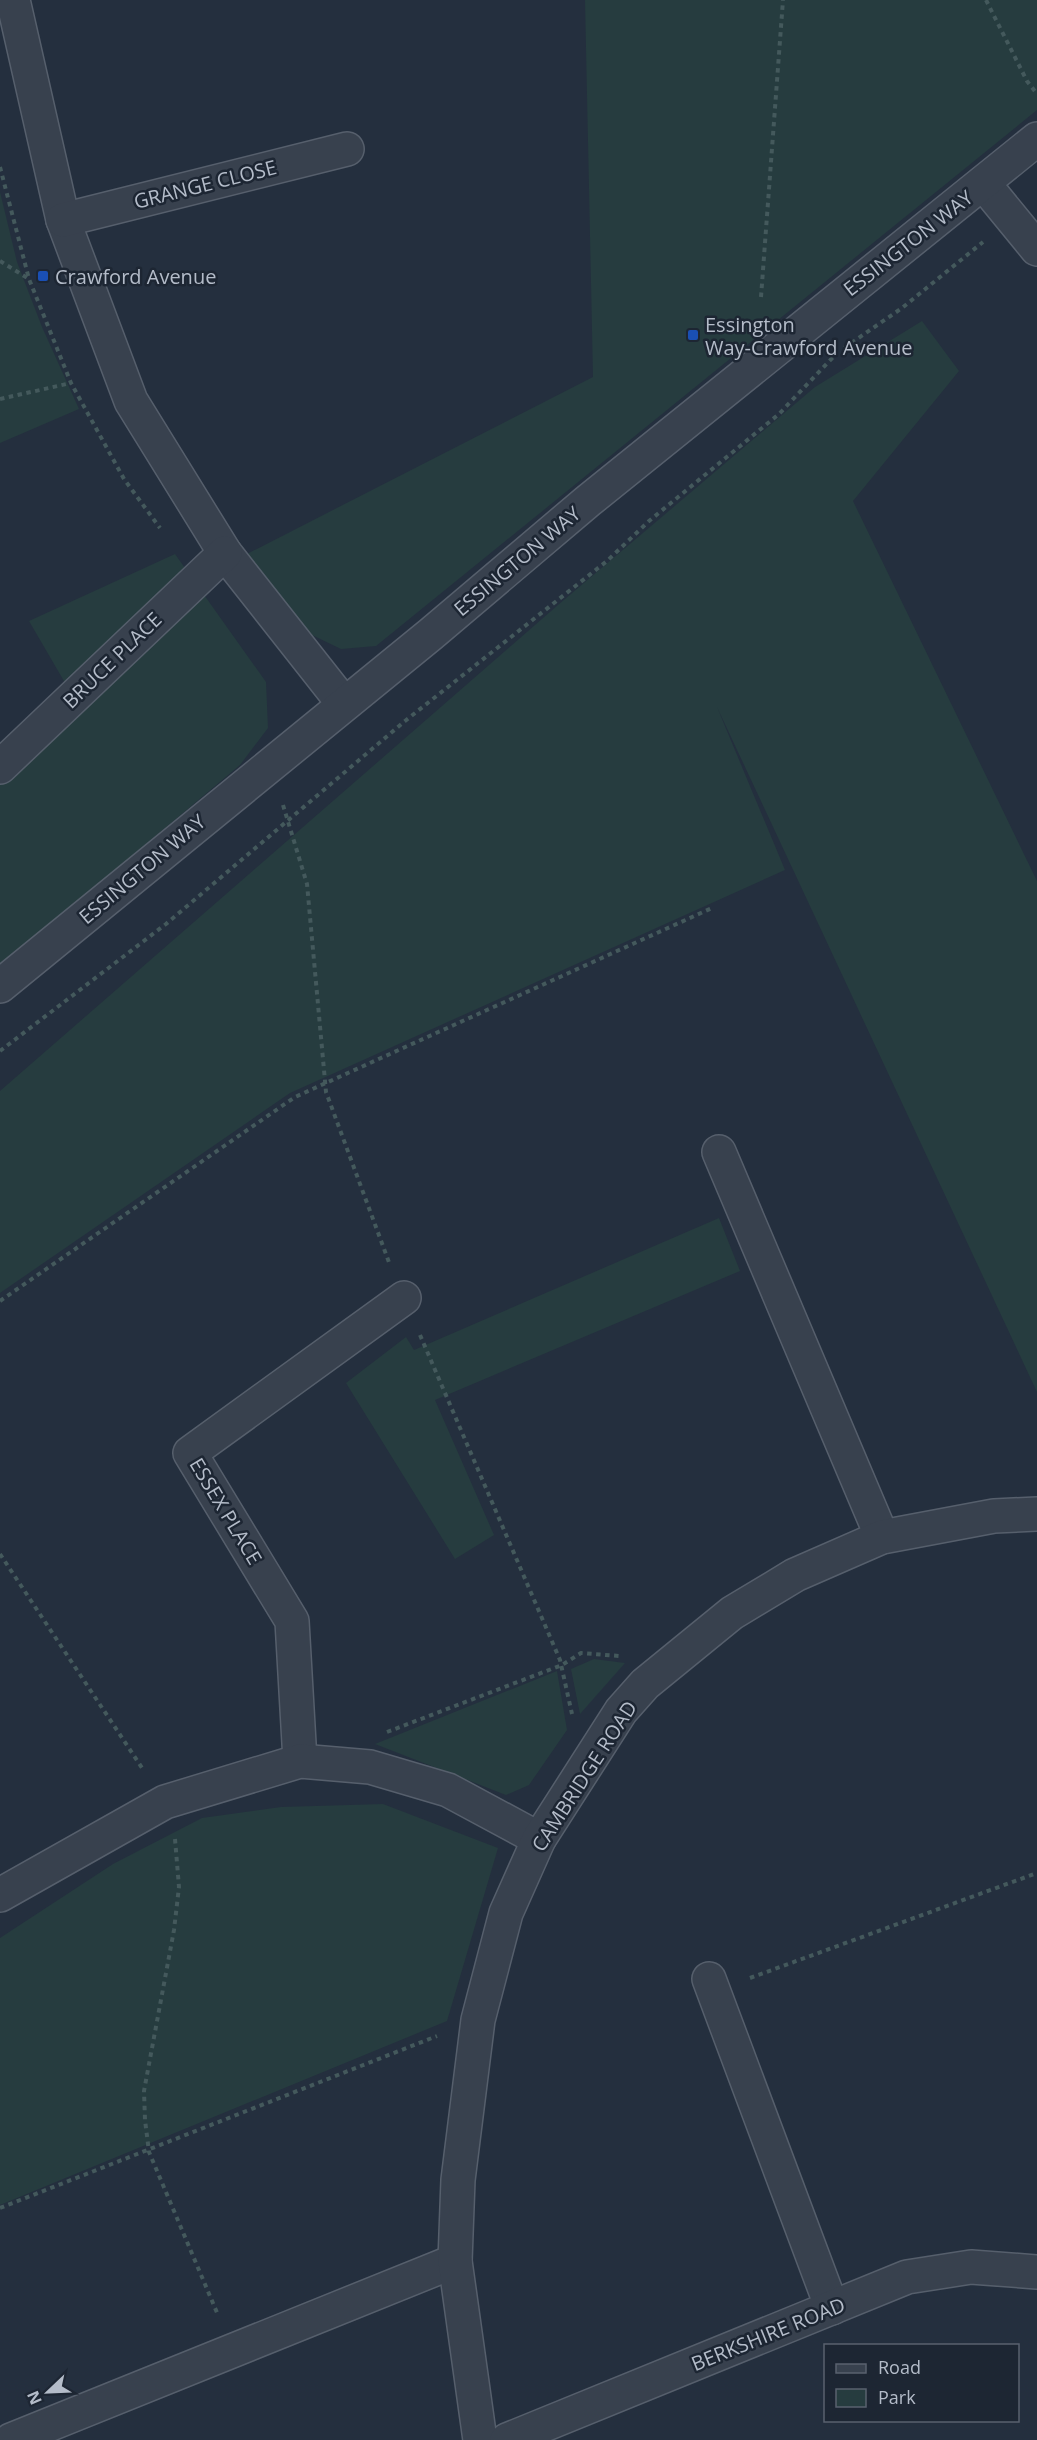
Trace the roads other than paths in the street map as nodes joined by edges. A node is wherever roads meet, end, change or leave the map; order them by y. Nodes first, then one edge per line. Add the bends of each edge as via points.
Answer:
1 (13, 0) edge
2 (1037, 139) edge
3 (347, 149) dead end
4 (983, 183) junction
5 (63, 220) junction
6 (1037, 249) edge
7 (225, 553) junction
8 (344, 704) junction
9 (0, 767) edge
10 (0, 986) edge
11 (719, 1152) dead end
12 (404, 1298) dead end
13 (1037, 1514) edge
14 (882, 1537) junction
15 (300, 1761) junction
16 (539, 1839) junction
17 (1, 1892) edge
18 (711, 1985) road end
19 (455, 2261) junction
20 (1037, 2272) edge
21 (832, 2308) junction
22 (11, 2440) edge
23 (480, 2440) edge
24 (507, 2440) edge

1 - 5 street
2 - 4 street, ESSINGTON WAY
3 - 5 street, GRANGE CLOSE
4 - 6 street
4 - 8 street, ESSINGTON WAY via 588,501
5 - 7 street via 131,401
7 - 8 street
7 - 9 street, BRUCE PLACE
8 - 10 street, ESSINGTON WAY
11 - 14 street
12 - 15 street, ESSEX PLACE via 190,1453 292,1621
13 - 14 street, CAMBRIDGE ROAD via 994,1516
14 - 16 street, CAMBRIDGE ROAD via 795,1575 732,1613 645,1684 621,1711
15 - 16 street via 370,1767 448,1790
15 - 17 street via 165,1802
16 - 19 street, CAMBRIDGE ROAD via 506,1913 478,2020 458,2180
18 - 21 street
19 - 22 street
19 - 23 street, CAMBRIDGE ROAD
20 - 21 street, BERKSHIRE ROAD via 971,2267 907,2277
21 - 24 street, BERKSHIRE ROAD

